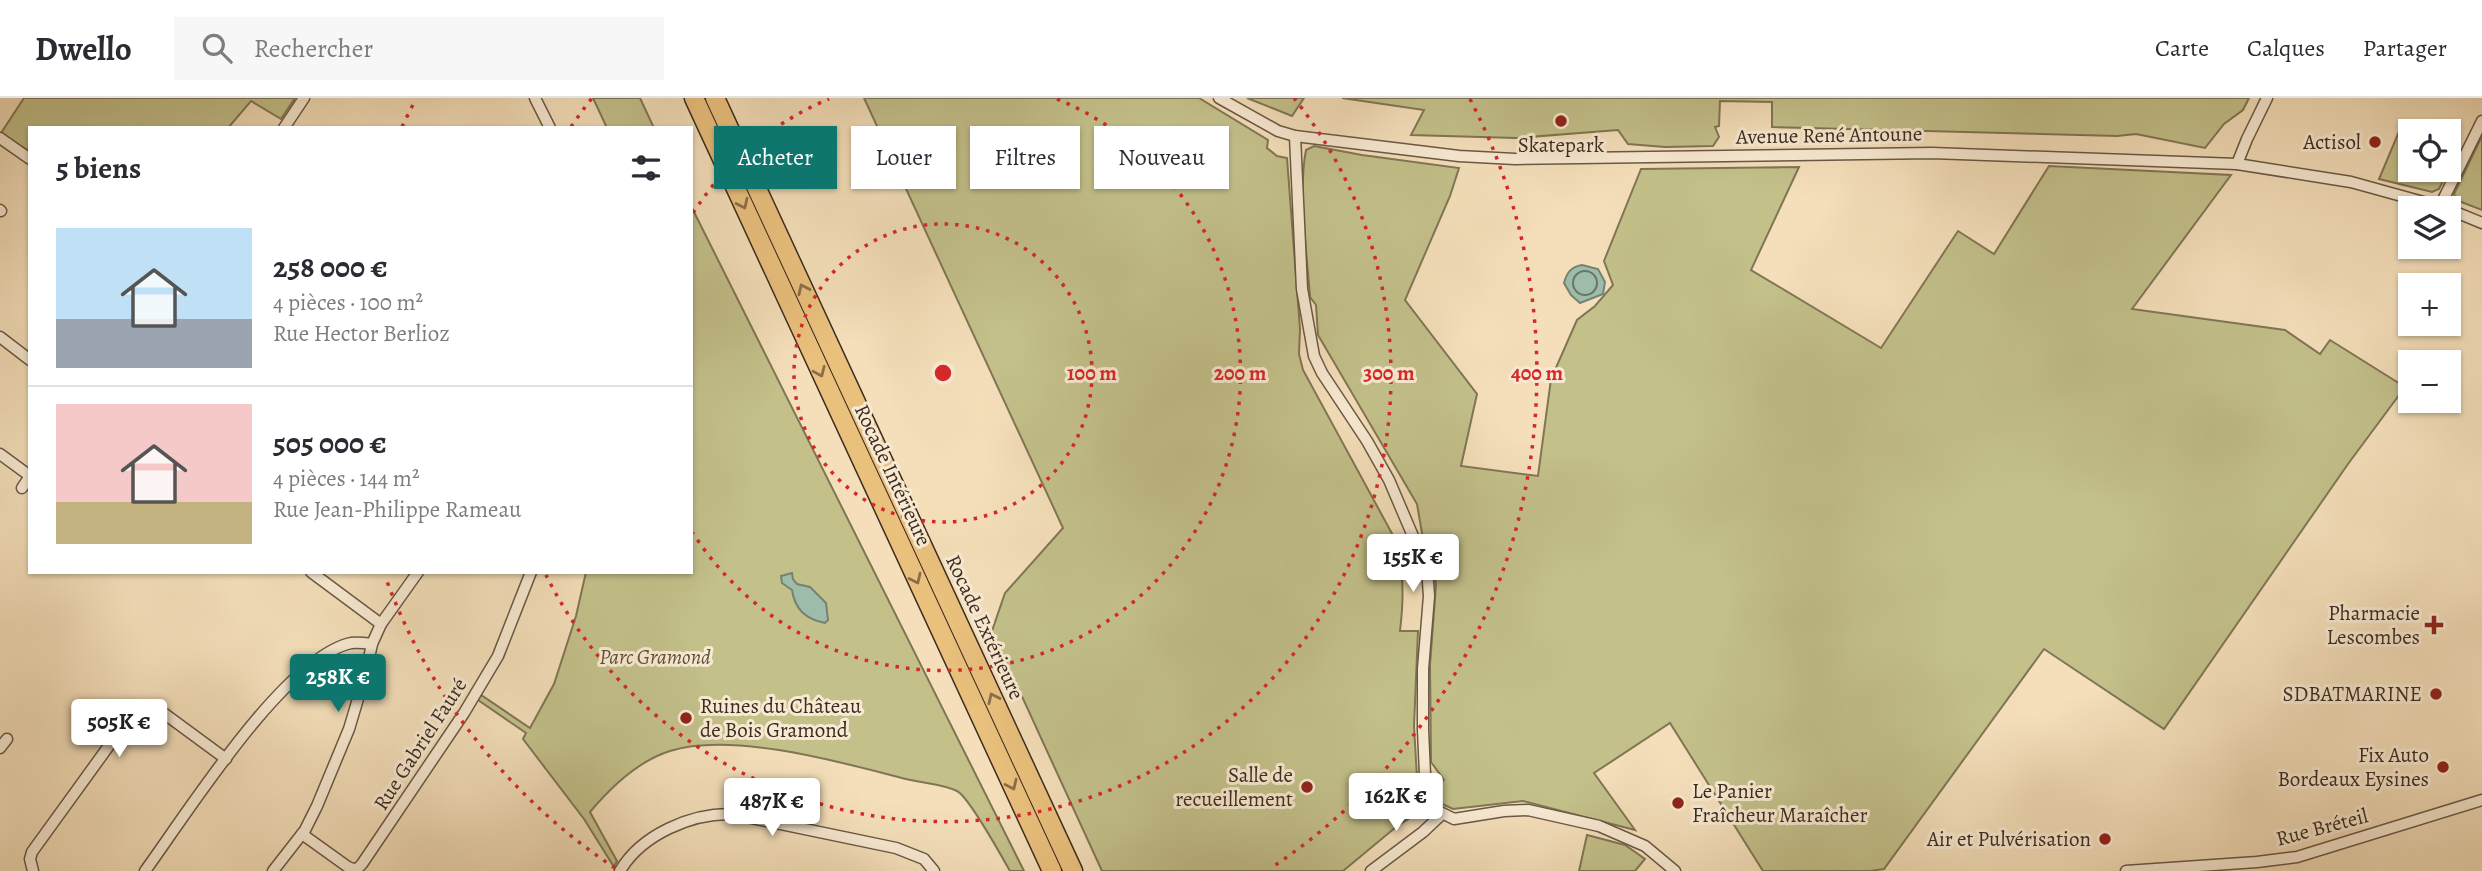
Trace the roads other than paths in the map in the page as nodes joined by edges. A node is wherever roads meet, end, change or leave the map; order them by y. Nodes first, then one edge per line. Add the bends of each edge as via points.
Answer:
1 (304, 98) edge
2 (536, 98) edge
3 (694, 98) edge
4 (715, 98) edge
5 (728, 98) edge
6 (1219, 98) edge
7 (2267, 98) edge
8 (2482, 121) edge
9 (285, 126) edge
10 (549, 126) edge
11 (728, 126) edge
12 (741, 126) edge
13 (1295, 136) junction
14 (0, 138) edge
15 (28, 158) edge
16 (2238, 164) junction
17 (756, 189) edge
18 (2401, 196) edge
19 (2449, 196) edge
20 (2461, 215) edge
21 (2482, 223) edge
22 (0, 337) edge
23 (28, 358) edge
24 (0, 454) edge
25 (28, 475) edge
26 (28, 479) edge
27 (22, 488) dead end
28 (314, 574) edge
29 (417, 574) edge
30 (530, 574) edge
31 (381, 624) junction
32 (372, 644) junction
33 (226, 760) junction
34 (2482, 800) edge
35 (1442, 814) junction
36 (302, 834) junction
37 (33, 871) edge
38 (145, 871) edge
39 (273, 871) edge
40 (620, 871) edge
41 (934, 871) edge
42 (1052, 871) edge
43 (1073, 871) edge
44 (1371, 871) edge
45 (1675, 871) edge
46 (2126, 871) edge

1 - 9 street
2 - 10 street
3 -> 42 highway, Rocade Intérieure
4 - 11 highway, Rocade Extérieure
5 - 12 highway
6 - 13 street, Avenue René Antoune
7 - 16 street
8 - 19 street
13 - 16 street, Avenue René Antoune via 1486,158 1932,153
13 - 35 street via 1301,279 1314,356 1389,480 1427,569 1425,789 1431,805
14 - 15 street
16 - 18 street, Avenue René Antoune via 2351,182
43 -> 17 highway, Rocade Extérieure
20 - 21 street, Avenue René Antoune
22 - 23 street
24 - 25 street
26 - 27 street
28 - 31 street
29 - 31 street
30 - 36 street, Rue Gabriel Fauré via 498,656 362,864 356,870 348,867
31 - 32 street
32 - 33 street via 342,647 301,673 282,689
32 - 36 street via 349,729
33 - 37 street via 158,709 137,711 32,852
33 - 38 street
34 - 46 street, Rue Bréteil via 2297,857
35 - 44 street
35 - 45 street via 1454,819 1528,810 1568,818 1632,839
36 - 39 street
40 - 41 street via 629,856 657,834 717,813 895,848 924,859

